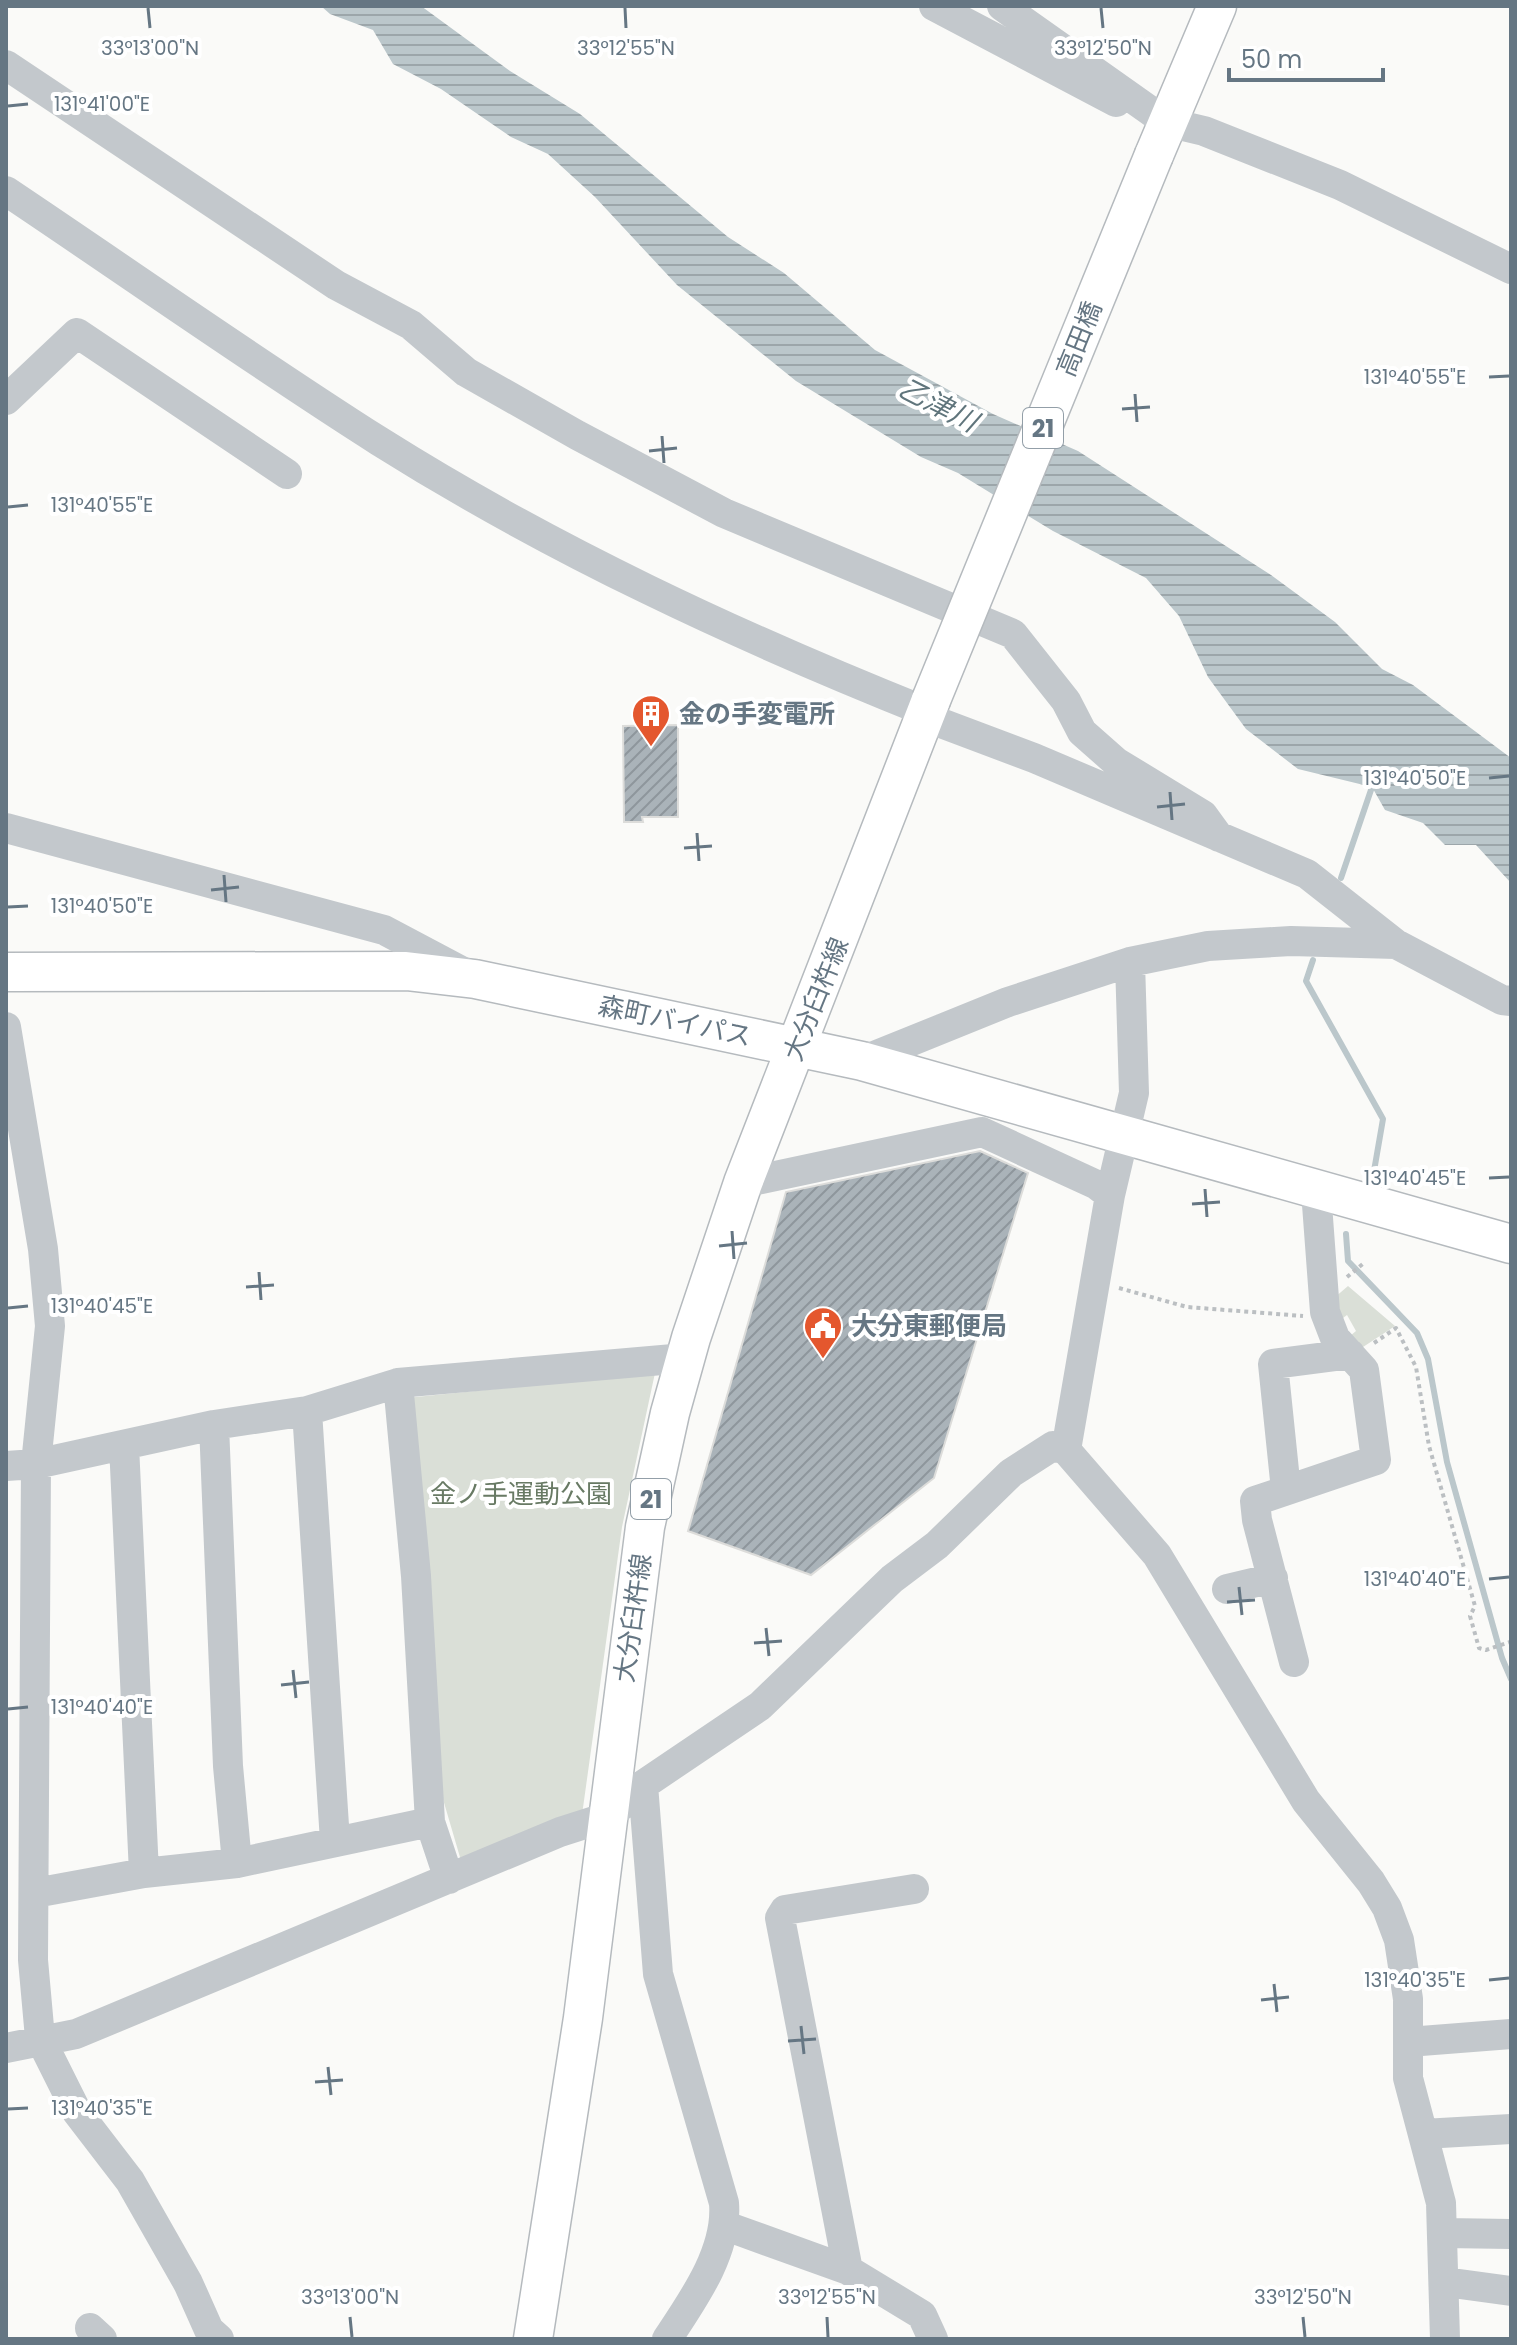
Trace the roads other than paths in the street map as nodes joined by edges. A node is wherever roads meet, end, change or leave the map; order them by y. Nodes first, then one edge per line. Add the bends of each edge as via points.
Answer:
1 (934, 6) edge
2 (1002, 6) edge
3 (1217, 6) edge
4 (6, 65) edge
5 (1132, 96) junction
6 (1160, 139) junction
7 (6, 191) edge
8 (1511, 269) edge
9 (6, 399) edge
10 (287, 474) dead end
11 (928, 710) junction
12 (6, 828) edge
13 (1219, 837) junction
14 (1396, 944) junction
15 (1130, 962) junction
16 (6, 972) edge
17 (475, 979) junction
18 (1511, 1001) edge
19 (6, 1027) edge
20 (797, 1047) junction
21 (862, 1061) junction
22 (1125, 1138) junction
23 (743, 1183) junction
24 (1316, 1191) junction
25 (1110, 1195) junction
26 (1511, 1244) edge
27 (1350, 1354) junction
28 (685, 1358) junction
29 (398, 1383) junction
30 (307, 1411) junction
31 (214, 1425) junction
32 (124, 1445) junction
33 (1066, 1450) junction
34 (21, 1465) edge
35 (1286, 1490) junction
36 (1273, 1578) junction
37 (1227, 1589) dead end
38 (1294, 1662) dead end
39 (643, 1785) junction
40 (610, 1816) junction
41 (430, 1822) junction
42 (335, 1841) junction
43 (237, 1863) junction
44 (144, 1873) junction
45 (449, 1879) junction
46 (914, 1889) dead end
47 (35, 1893) junction
48 (20, 1962) edge
49 (1511, 2034) edge
50 (40, 2038) junction
51 (1408, 2042) junction
52 (6, 2048) edge
53 (1511, 2129) edge
54 (1423, 2134) junction
55 (726, 2226) junction
56 (1444, 2233) junction
57 (1511, 2234) edge
58 (848, 2270) junction
59 (1445, 2282) junction
60 (1511, 2291) edge
61 (219, 2339) edge
62 (533, 2339) edge
63 (667, 2339) edge
64 (933, 2339) edge
65 (1445, 2339) edge

1 - 5 street via 1118,103
2 - 5 street
3 - 6 main road, 21
4 - 13 street via 336,285 411,325 466,372 577,435 724,513 1013,634 1066,701 1082,732 1116,762 1203,815
5 - 6 street
6 - 8 street via 1204,131 1340,185
6 - 11 main road, 高田橋 / 21, bridge
7 - 11 street via 380,442 561,546 771,648
9 - 10 street via 77,333
11 - 13 street
11 - 20 main road, 大分臼杵線 / 21
12 - 17 street via 384,930
13 - 14 street via 1307,874
14 - 15 street via 1291,941 1208,946
14 - 18 street
15 - 21 street via 1008,1002
15 - 22 street via 1134,1093
16 - 17 main road, 森町バイパス via 406,971
17 - 20 main road, 森町バイパス
19 - 34 street via 43,1249 50,1326
20 - 21 main road, 森町バイパス
20 - 23 main road, 大分臼杵線 / 21
21 - 22 main road, 森町バイパス
22 - 24 main road, 森町バイパス
22 - 25 street
23 - 25 street via 982,1132
23 - 28 main road, 大分臼杵線 / 21
24 - 26 main road, 森町バイパス
24 - 27 street via 1325,1312 1335,1338
25 - 33 street
27 - 35 street via 1273,1364
27 - 35 street via 1364,1370 1376,1460
28 - 29 street
28 - 40 main road, 大分臼杵線 / 21 via 645,1527
29 - 30 street
29 - 41 street
30 - 31 street
30 - 42 street
31 - 32 street
31 - 43 street
32 - 34 street
32 - 44 street
33 - 39 street via 1053,1446 1011,1473 760,1706
33 - 51 street via 1157,1555 1306,1801 1387,1908 1399,1940
34 - 47 street
35 - 36 street via 1255,1501
36 - 37 street
36 - 38 street
39 - 40 street
39 - 55 street via 658,1974 724,2203
40 - 45 street
40 - 62 main road, 大分臼杵線 / 21
41 - 42 street
41 - 45 street
42 - 43 street
43 - 44 street
44 - 47 street
45 - 50 street via 76,2034
46 - 58 street via 785,1910 780,1918
47 - 48 street
48 - 50 street
49 - 51 street
50 - 52 street
50 - 61 street via 77,2112 130,2181 209,2330
51 - 54 street via 1408,2078
53 - 54 street
54 - 56 street
55 - 58 street
55 - 63 street via 697,2294
56 - 57 street
56 - 59 street
58 - 64 street via 922,2315
59 - 60 street
59 - 65 street

